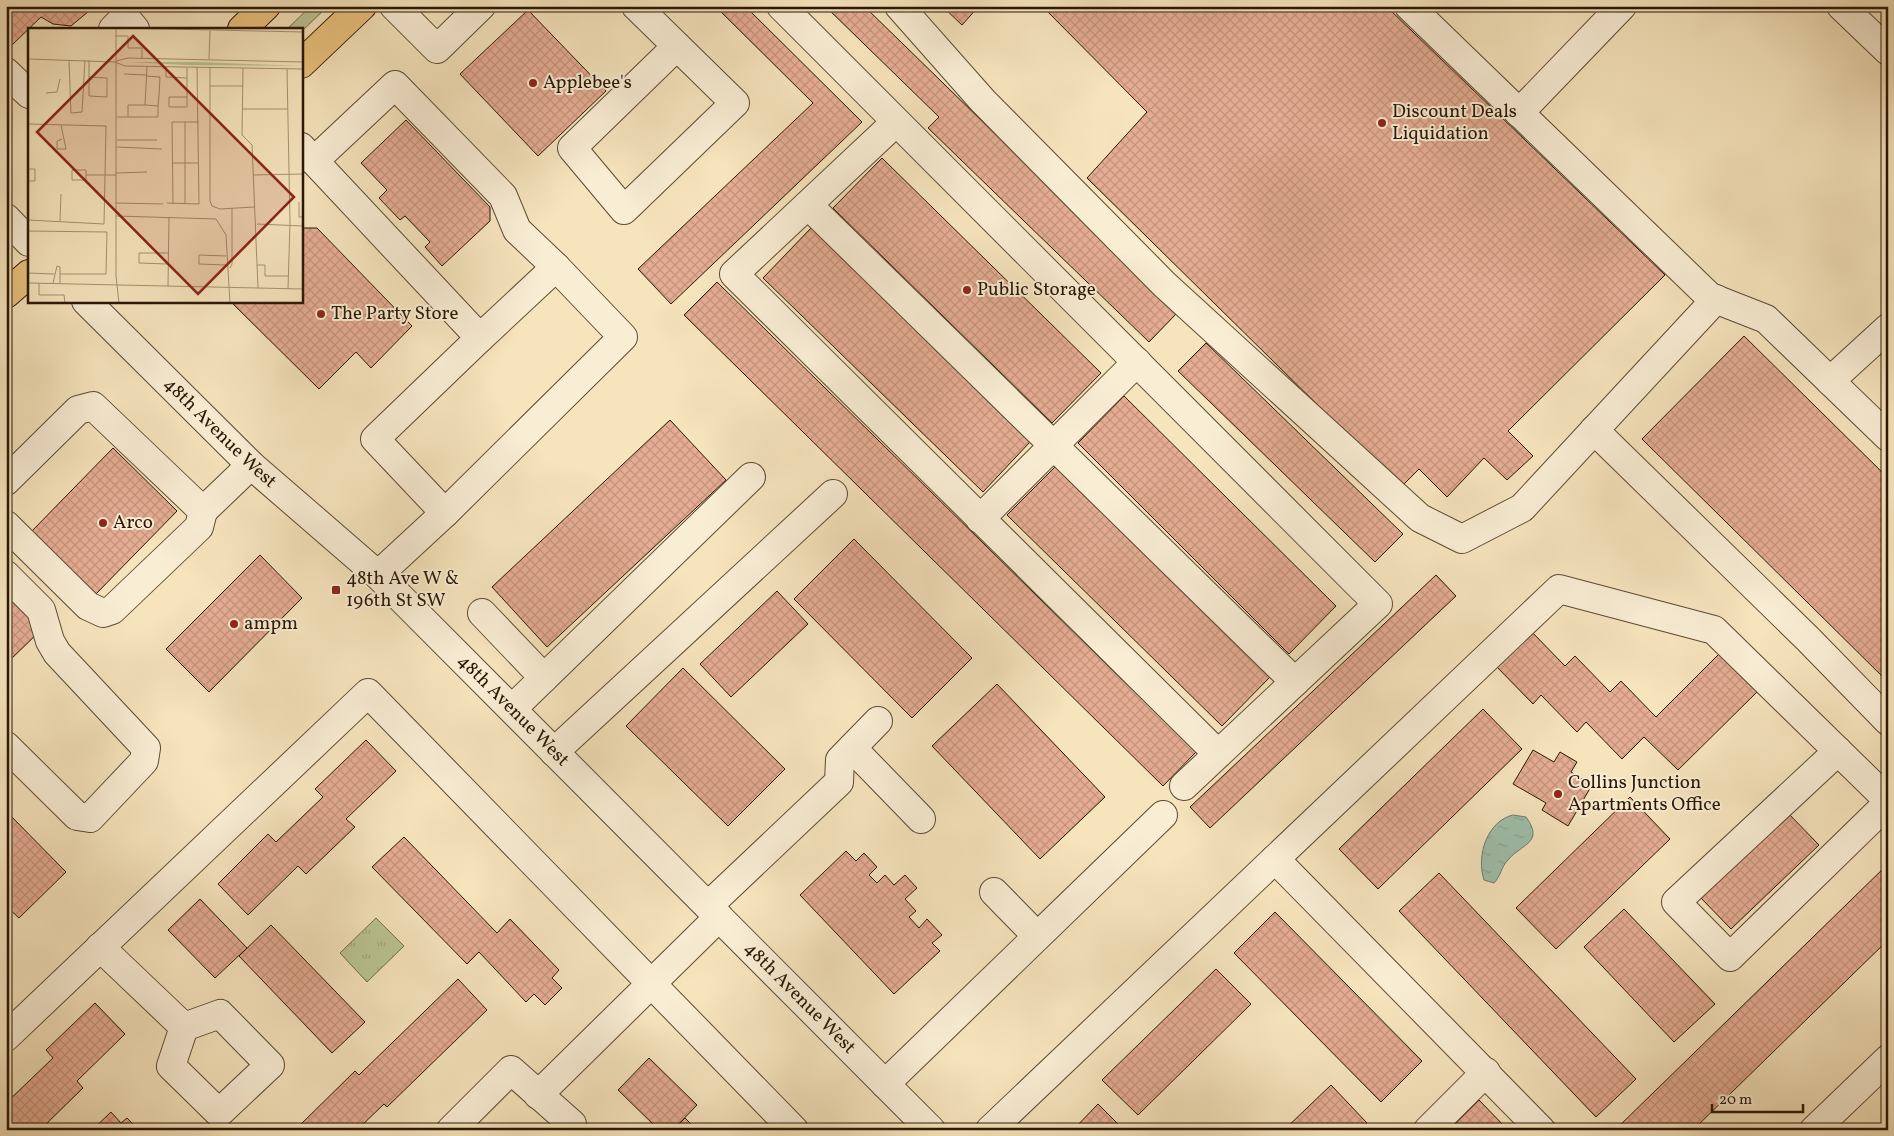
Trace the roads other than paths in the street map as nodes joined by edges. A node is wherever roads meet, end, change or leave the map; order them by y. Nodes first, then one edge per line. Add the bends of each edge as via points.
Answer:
1 (266, 6) edge
2 (362, 6) edge
3 (394, 6) edge
4 (481, 6) edge
5 (636, 6) edge
6 (781, 6) edge
7 (899, 6) edge
8 (1409, 6) edge
9 (1622, 6) edge
10 (1849, 9) edge
11 (114, 28) edge
12 (135, 28) edge
13 (243, 28) edge
14 (677, 46) junction
15 (1888, 51) edge
16 (302, 63) edge
17 (6, 72) edge
18 (28, 93) edge
19 (1519, 113) junction
20 (896, 122) junction
21 (306, 154) edge
22 (808, 205) junction
23 (6, 218) edge
24 (28, 241) edge
25 (556, 267) junction
26 (28, 275) edge
27 (6, 294) edge
28 (1716, 299) junction
29 (87, 302) edge
30 (1888, 328) edge
31 (480, 338) junction
32 (1137, 362) junction
33 (1830, 381) junction
34 (1594, 430) junction
35 (1888, 437) edge
36 (1054, 445) junction
37 (251, 465) junction
38 (751, 477) dead end
39 (6, 481) edge
40 (834, 494) dead end
41 (203, 511) junction
42 (445, 513) junction
43 (980, 518) junction
44 (6, 525) edge
45 (6, 574) edge
46 (378, 575) junction
47 (482, 613) dead end
48 (544, 678) junction
49 (1295, 682) junction
50 (512, 709) junction
51 (878, 721) dead end
52 (1888, 721) edge
53 (6, 746) edge
54 (852, 748) junction
55 (1838, 751) junction
56 (554, 752) junction
57 (1218, 754) junction
58 (1184, 786) dead end
59 (1888, 802) edge
60 (1163, 815) dead end
61 (921, 818) dead end
62 (1274, 859) junction
63 (994, 892) dead end
64 (714, 912) junction
65 (1038, 936) junction
66 (100, 947) junction
67 (652, 982) junction
68 (184, 1027) dead end
69 (6, 1037) edge
70 (1888, 1060) edge
71 (1486, 1072) junction
72 (885, 1084) junction
73 (538, 1095) junction
74 (452, 1130) edge
75 (565, 1130) edge
76 (794, 1130) edge
77 (931, 1130) edge
78 (990, 1130) edge
79 (1428, 1130) edge
80 (1541, 1130) edge
81 (1814, 1130) edge

1 - 13 main road
2 - 16 main road
3 - 4 street via 436,49
5 - 14 street
6 - 20 street
7 - 34 street via 983,100 1164,284 1420,518 1462,539 1522,508
8 - 19 street
9 - 19 street
10 - 15 street
11 - 12 street via 125,17
14 - 14 street via 735,104 624,210 572,148
17 - 18 street
19 - 28 street
20 - 22 street
20 - 32 street
21 - 25 street via 395,84 503,196 517,230
21 - 31 street
22 - 36 street
22 - 43 street via 734,274
23 - 24 street
25 - 31 street
25 - 42 street via 623,338
26 - 27 main road
28 - 33 street via 1766,319
28 - 34 street
29 - 37 street, 48th Avenue West
30 - 33 street
31 - 42 street via 375,439
32 - 36 street
32 - 49 street via 1378,604
33 - 35 street
34 - 52 street
36 - 43 street
36 - 49 street
37 - 41 street
37 - 46 street, 48th Avenue West
38 - 48 street
39 - 41 street via 78,410 93,406
40 - 56 street
41 - 44 street via 199,527 112,610 103,613 88,606
42 - 46 street
43 - 57 street
45 - 53 street via 41,610 57,653 146,748 146,755 90,818 83,818 77,816
46 - 50 street, 48th Avenue West
47 - 48 street
48 - 50 street
49 - 57 street
50 - 56 street, 48th Avenue West
51 - 54 street
54 - 61 street
54 - 64 street via 840,760 839,782
55 - 59 street
55 - 59 street via 1676,902 1730,957
55 - 62 street via 1714,630 1559,589
56 - 64 street, 48th Avenue West
57 - 58 street
60 - 65 street
62 - 71 street
62 - 78 street
63 - 65 street
64 - 67 street
64 - 72 street, 48th Avenue West
65 - 72 street
66 - 67 street via 368,693
66 - 68 street
66 - 69 street
67 - 73 street
67 - 76 street
70 - 81 street
71 - 79 street
71 - 80 street
72 - 77 street, 48th Avenue West
73 - 74 street via 511,1070
73 - 75 street via 572,1124

